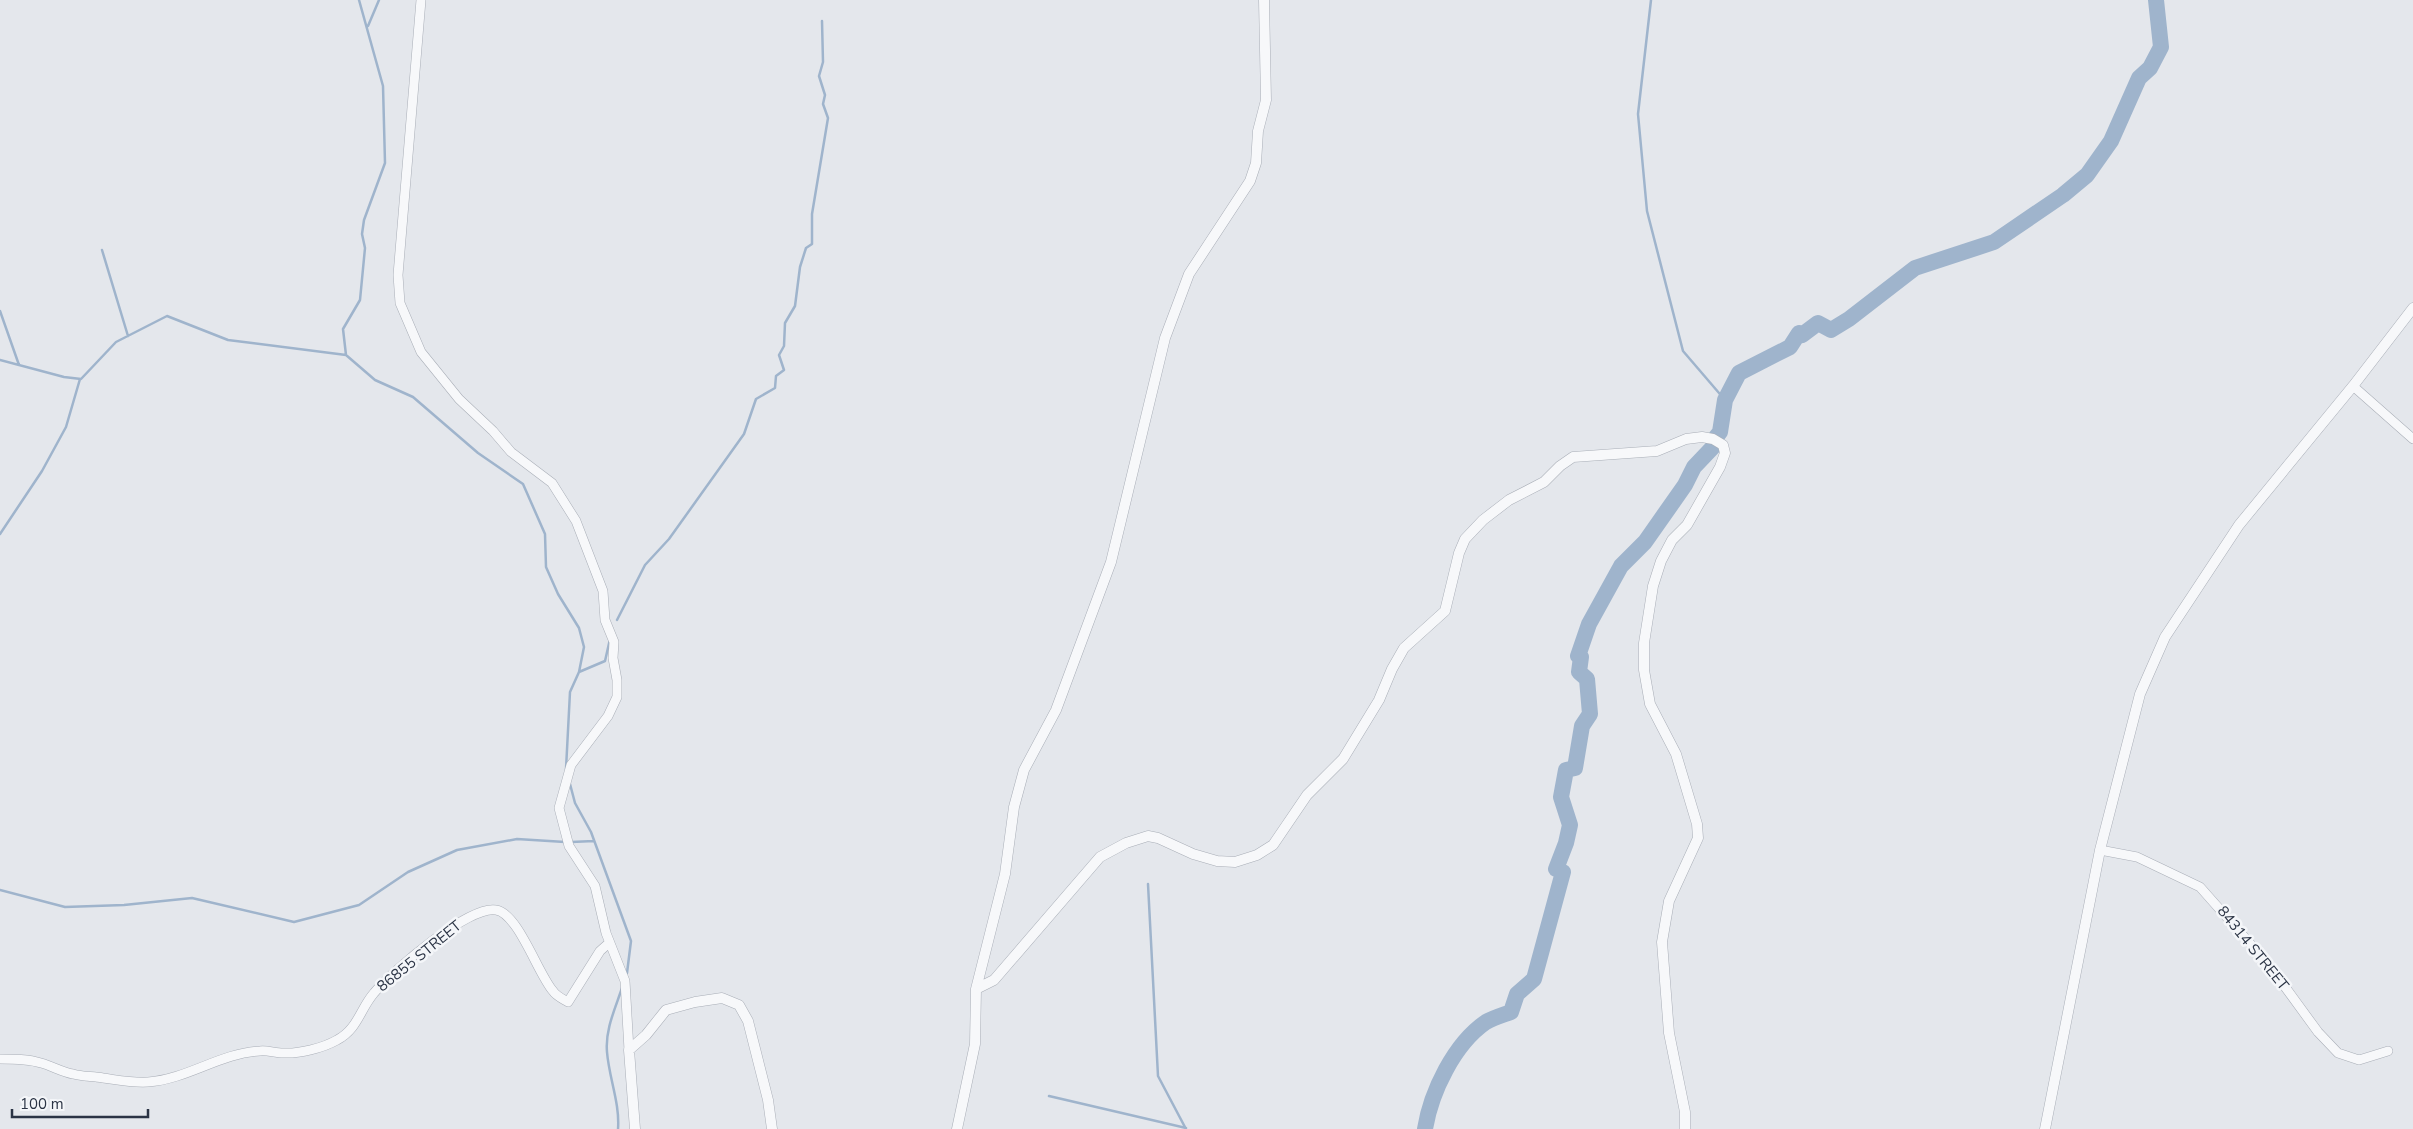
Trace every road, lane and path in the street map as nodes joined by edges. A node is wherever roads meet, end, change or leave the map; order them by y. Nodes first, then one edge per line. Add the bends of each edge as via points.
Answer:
1 (1264, 0) edge
2 (421, 5) edge
3 (2413, 308) edge
4 (2353, 386) junction
5 (2413, 439) edge
6 (2100, 850) junction
7 (609, 943) junction
8 (976, 989) junction
9 (629, 1050) junction
10 (2388, 1051) dead end
11 (0, 1059) edge
12 (634, 1129) edge
13 (772, 1129) edge
14 (957, 1129) edge
15 (1685, 1129) edge
16 (2045, 1129) edge

1 - 8 street via 1266,100 1258,131 1256,163 1250,181 1189,274 1165,338 1111,562 1056,710 1024,770 1014,807 1005,874
2 - 7 street via 398,275 400,303 421,352 450,389 494,431 510,452 548,479 569,507 603,591 605,620 614,642 617,698 608,716 576,757 564,786 560,808 569,846 595,886
3 - 4 street
4 - 5 street
4 - 6 street via 2239,525 2165,637 2140,694
6 - 10 street, 84314 STREET via 2137,857 2200,887 2268,965 2318,1032 2338,1052 2359,1060
6 - 16 street
7 - 9 street via 625,981
7 - 11 street, 86855 STREET via 600,951 568,1002 553,992 511,918 493,909 471,915 436,939 382,983 347,1033 315,1048 284,1054 260,1050 201,1066 174,1078 148,1082 75,1075 41,1062
8 - 14 street via 975,1044
8 - 15 street via 994,980 1100,857 1126,843 1148,836 1192,854 1235,862 1273,845 1307,795 1343,759 1379,700 1404,648 1445,611 1465,539 1502,505 1544,482 1573,457 1657,451 1686,439 1709,437 1723,445 1725,453 1687,525 1672,540 1661,561 1653,586 1644,643 1644,670 1650,704 1676,754 1697,824 1696,843 1669,901 1662,942 1669,1033 1685,1112
9 - 12 street
9 - 13 street via 666,1010 722,998 739,1005 748,1020

